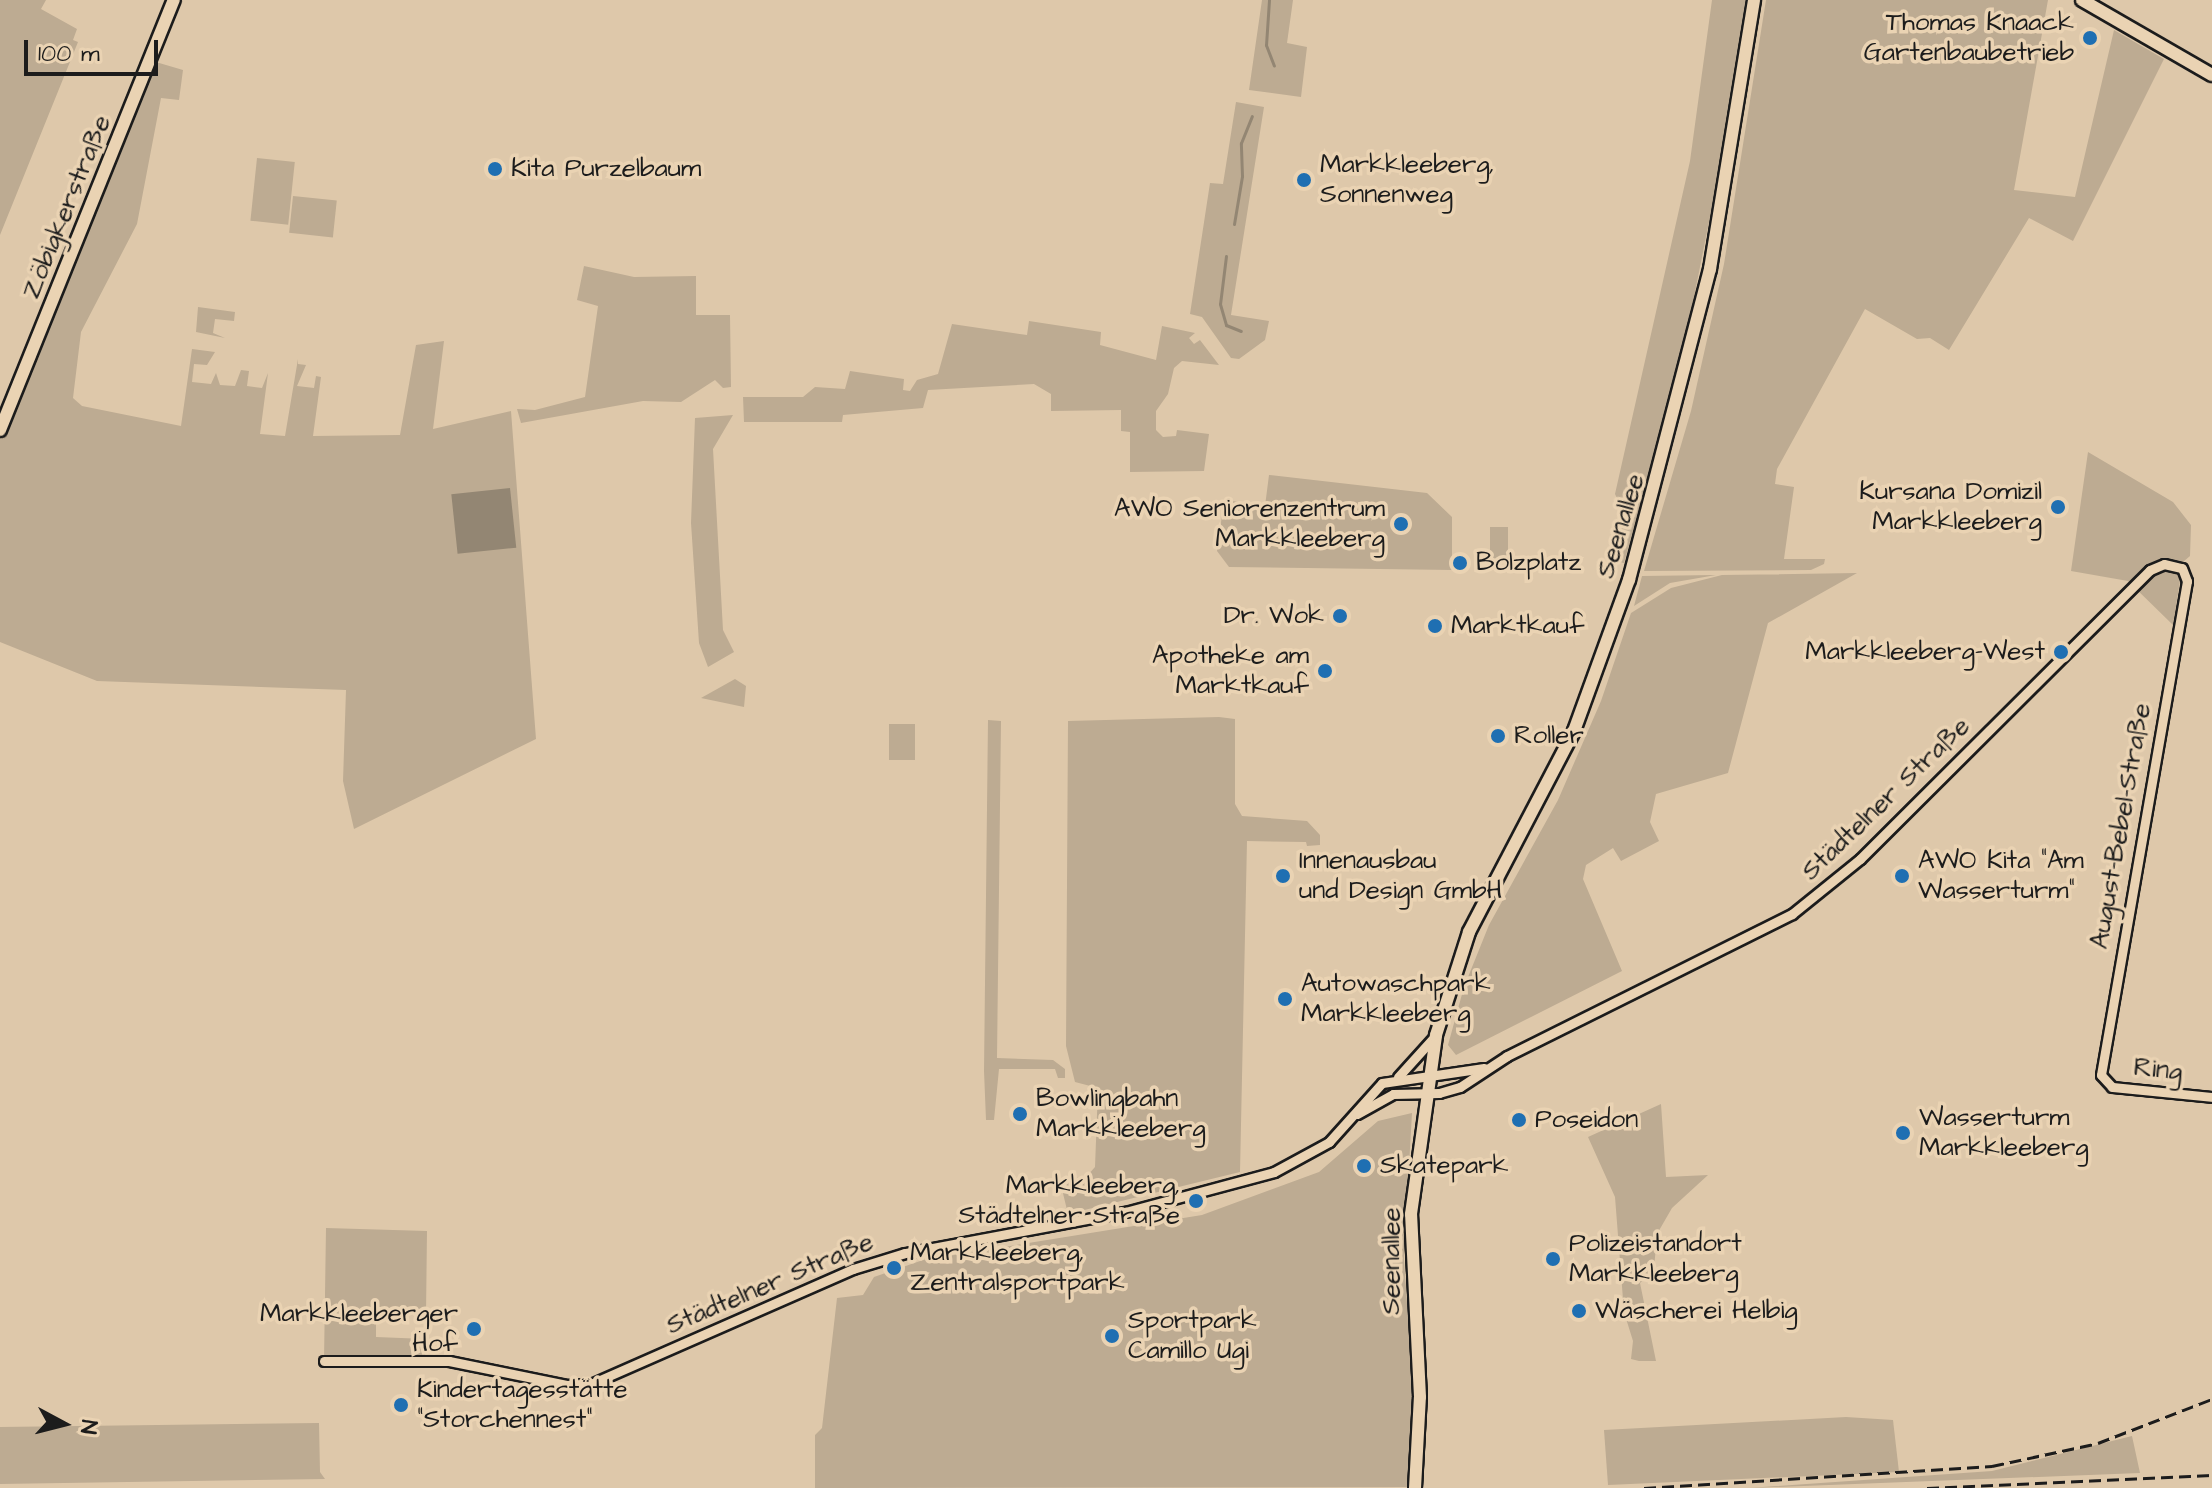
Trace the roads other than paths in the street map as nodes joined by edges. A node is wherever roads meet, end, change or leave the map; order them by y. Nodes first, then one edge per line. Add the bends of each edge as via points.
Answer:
1 (174, 0) edge
2 (1754, 0) edge
3 (2082, 0) edge
4 (2212, 75) edge
5 (0, 430) edge
6 (2187, 581) joint
7 (1436, 1035) junction
8 (1484, 1068) junction
9 (1429, 1076) junction
10 (1398, 1077) junction
11 (2102, 1080) joint
12 (1427, 1094) junction
13 (2212, 1097) edge
14 (1357, 1114) junction
15 (324, 1361) dead end
16 (1415, 1488) edge

1 - 5 main road, Zöbigkerstraße
2 - 7 main road, Seenallee via 1710,269 1629,580 1574,731 1469,932
3 - 4 main road
6 - 8 street, Städtelner Straße via 2177,566 2150,570 1813,900 1740,943
6 - 11 street, August-Bebel-Straße
7 - 9 main road, Seenallee
7 - 10 street, Seenallee
8 - 9 street, Städtelner Straße
8 - 12 street, Städtelner Straße via 1460,1087
9 - 10 street, Städtelner Straße
9 - 12 main road, Seenallee
10 - 14 street, Städtelner Straße via 1375,1088
11 - 13 street, Ring via 2112,1087
12 - 14 street, Städtelner Straße via 1384,1096
12 - 16 main road, Seenallee via 1411,1214 1420,1397
14 - 15 street, Städtelner Straße via 1315,1152 1274,1172 1125,1212 905,1253 839,1275 593,1383 567,1385 449,1361

